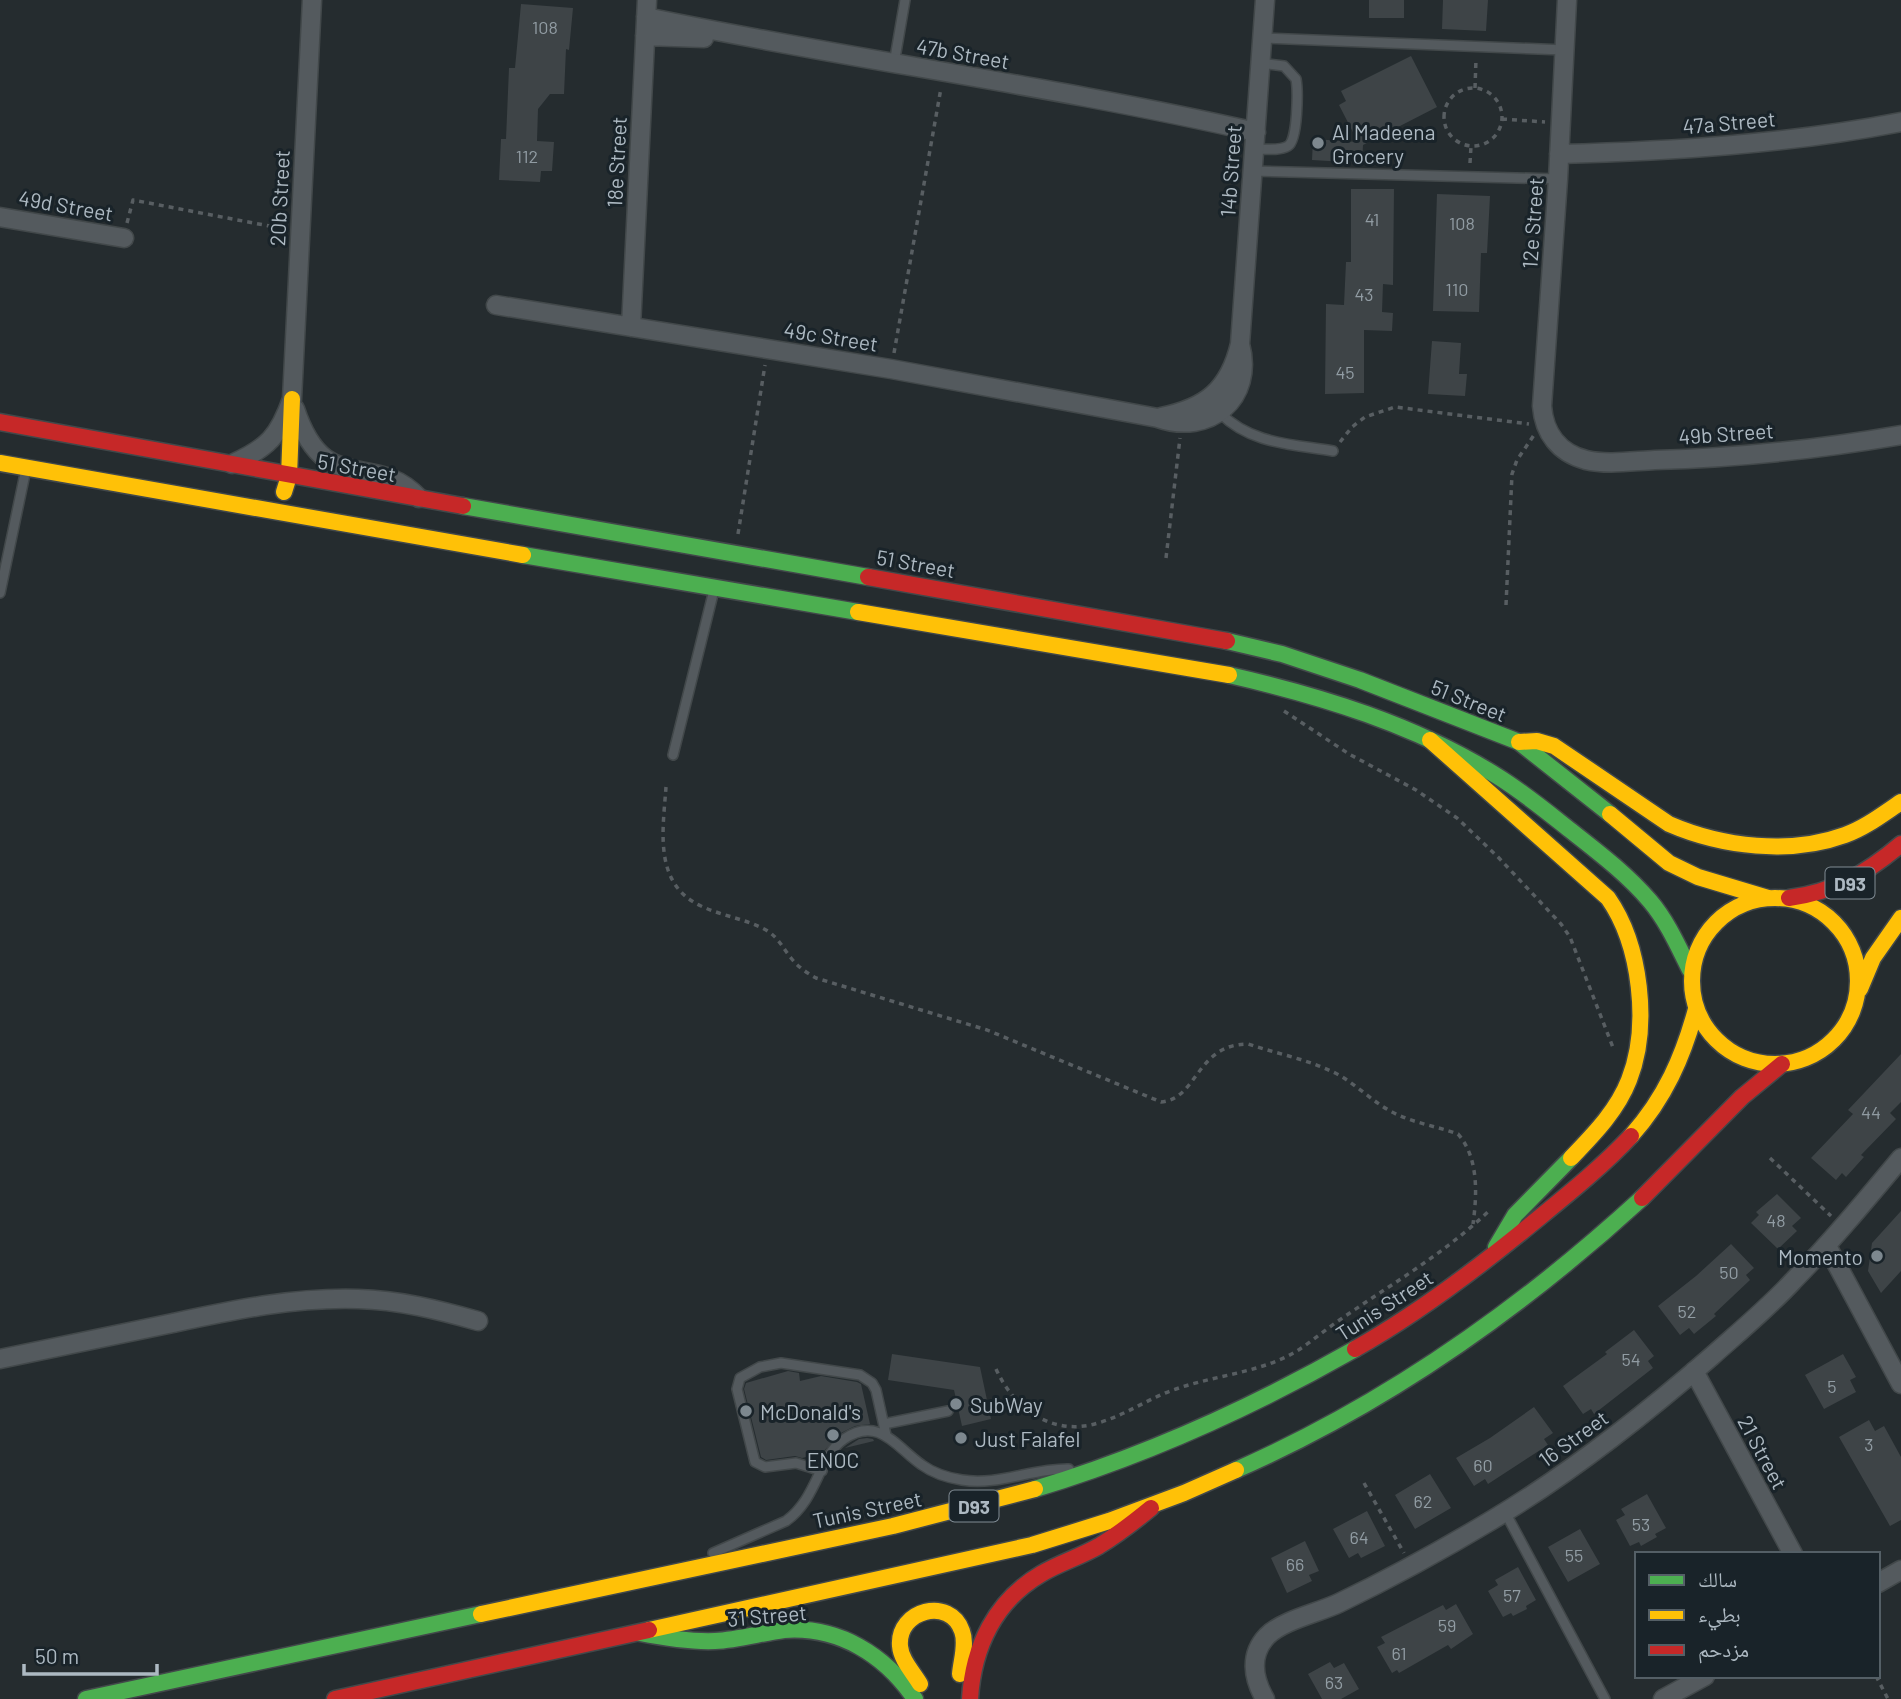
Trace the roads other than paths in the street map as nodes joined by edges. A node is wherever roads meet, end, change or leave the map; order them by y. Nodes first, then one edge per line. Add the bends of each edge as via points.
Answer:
1 (312, 0) edge
2 (905, 0) edge
3 (1265, 0) edge
4 (1567, 0) edge
5 (646, 8) edge
6 (645, 36) junction
7 (746, 38) junction
8 (1262, 38) junction
9 (1564, 50) junction
10 (1260, 63) junction
11 (894, 64) junction
12 (1901, 122) edge
13 (1255, 132) junction
14 (1559, 154) junction
15 (1252, 171) junction
16 (1558, 179) junction
17 (0, 217) edge
18 (124, 238) road end
19 (496, 305) dead end
20 (631, 327) junction
21 (292, 399) junction
22 (1215, 406) junction
23 (1158, 418) junction
24 (0, 422) edge
25 (1901, 435) edge
26 (1557, 444) joint
27 (1333, 451) road end
28 (0, 463) edge
29 (232, 464) junction
30 (100, 465) dead end
31 (26, 467) junction
32 (149, 473) dead end
33 (79, 476) junction
34 (289, 477) junction
35 (420, 499) junction
36 (715, 588) junction
37 (0, 593) edge
38 (1430, 740) junction
39 (1519, 742) junction
40 (673, 755) dead end
41 (1901, 802) edge
42 (1901, 844) edge
43 (1768, 898) junction
44 (1788, 898) junction
45 (1901, 918) edge
46 (1690, 970) junction
47 (1858, 994) junction
48 (1696, 1009) junction
49 (1782, 1064) junction
50 (1901, 1158) edge
51 (1827, 1246) junction
52 (1493, 1256) junction
53 (478, 1321) dead end
54 (0, 1359) edge
55 (1897, 1366) edge
56 (1694, 1371) junction
57 (1901, 1384) edge
58 (948, 1411) dead end
59 (884, 1424) junction
60 (886, 1435) junction
61 (822, 1471) junction
62 (1091, 1471) junction
63 (1154, 1505) junction
64 (1505, 1512) junction
65 (1792, 1552) edge
66 (1901, 1570) edge
67 (673, 1571) junction
68 (1880, 1582) edge
69 (640, 1633) junction
70 (1701, 1678) edge
71 (86, 1699) edge
72 (335, 1699) edge
73 (915, 1699) edge
74 (927, 1699) edge
75 (961, 1699) edge
76 (970, 1699) edge
77 (1265, 1699) edge
78 (1605, 1699) edge
79 (1663, 1699) edge

1 - 21 street, 20b Street
2 - 11 lane
3 - 8 street, 14b Street
4 - 9 street, 12e Street
5 - 6 street, 18e Street
5 - 7 street, 47b Street
6 - 7 street, 47b Street
6 - 20 street, 18e Street
7 - 11 street, 47b Street
8 - 9 lane
8 - 10 street, 14b Street
9 - 14 street, 12e Street
10 - 13 street, 14b Street
10 - 13 lane via 1284,66 1296,79 1295,134 1285,147
11 - 13 street, 47b Street
12 - 14 street, 47a Street via 1765,143
13 - 15 street, 14b Street
14 - 16 street, 12e Street
15 - 16 lane
15 - 22 street, 14b Street via 1241,344
16 - 26 street, 12e Street via 1542,406 1545,426
17 - 18 street, 49d Street
19 - 20 street, 49c Street
20 - 23 street, 49c Street
21 - 29 street, 20b Street via 272,439 257,453
21 - 34 main road
21 - 35 street, 20b Street via 307,440 324,458 347,469 399,481
22 - 23 street, 49c Street
22 - 23 street, 49c Street via 1195,423 1181,425
22 - 27 lane via 1248,434
24 - 29 main road, 51 Street
25 - 26 street, 49b Street via 1708,459 1633,461 1585,460
28 - 31 main road
29 - 34 main road, 51 Street
30 - 33 main road
31 - 33 main road
31 - 37 lane
32 - 34 main road via 268,497 282,495
33 - 36 main road
34 - 35 main road, 51 Street
35 - 39 main road, 51 Street via 1243,644 1360,680
36 - 38 main road via 1230,675 1275,685
36 - 40 lane
38 - 46 main road via 1486,769 1536,803 1634,885 1659,914
38 - 52 main road via 1608,898 1626,924 1635,955 1640,1038 1624,1094 1599,1130 1517,1211
39 - 41 main road via 1554,746 1667,822 1697,836 1732,843 1830,841 1859,830
39 - 43 main road, 51 Street via 1669,863 1698,877
42 - 44 main road, D93 via 1850,883 1820,894
43 - 44 main road
43 - 46 main road via 1727,912 1711,927
44 - 47 main road via 1813,906 1842,932 1858,968
45 - 47 main road via 1873,958
46 - 48 main road
47 - 49 main road via 1849,1020 1832,1042 1808,1057
48 - 49 main road via 1706,1028 1730,1050 1760,1063
48 - 52 main road, Tunis Street / D93 via 1681,1060 1641,1127
49 - 63 main road, D93 via 1732,1105 1593,1242 1478,1331 1319,1429
50 - 51 street, 16 Street
51 - 55 street
51 - 56 street, 16 Street
52 - 62 main road, Tunis Street / D93 via 1382,1333 1281,1392
53 - 54 street via 390,1301 299,1300
55 - 57 street
56 - 64 street, 16 Street via 1587,1457
56 - 65 street, 21 Street
58 - 59 lane
59 - 60 lane
59 - 61 lane via 876,1390 860,1375 780,1363 740,1378 737,1389 755,1462 765,1467 796,1463
60 - 61 lane via 868,1431 846,1438
60 - 62 lane via 922,1466 965,1480 995,1480 1045,1469
61 - 67 lane via 804,1504 786,1521
62 - 67 main road, Tunis Street / D93 via 1005,1499 905,1523
63 - 69 main road, D93 via 1032,1545
63 - 76 main road via 1117,1535 1039,1575 1012,1596 983,1637 972,1670
64 - 77 street, 16 Street via 1412,1567 1266,1637 1254,1662
64 - 78 lane
66 - 68 street
67 - 71 main road, Tunis Street / D93
69 - 72 main road, D93
69 - 73 main road, 31 Street via 698,1641 789,1630 833,1635 885,1662
70 - 79 street
74 - 75 main road via 902,1655 900,1638 912,1616 928,1610 944,1612 961,1630

